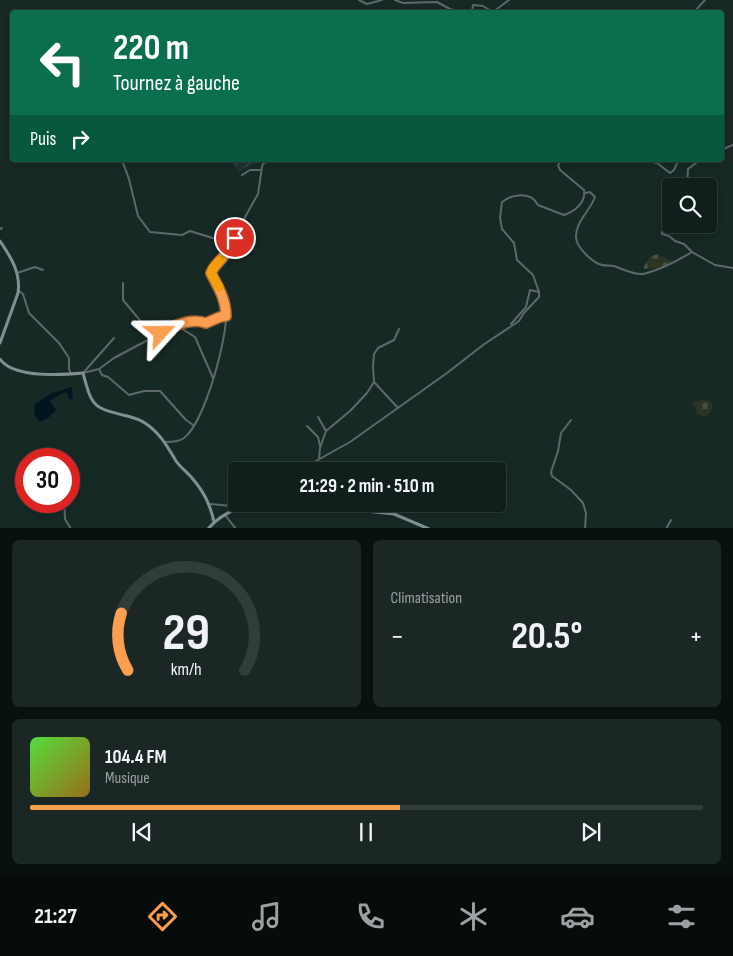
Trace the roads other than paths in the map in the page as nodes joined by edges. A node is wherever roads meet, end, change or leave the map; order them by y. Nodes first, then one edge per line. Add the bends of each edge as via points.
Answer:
1 (359, 0) edge
2 (382, 0) edge
3 (395, 0) edge
4 (509, 0) edge
5 (705, 0) edge
6 (454, 10) edge
7 (472, 10) edge
8 (489, 10) edge
9 (496, 10) edge
10 (696, 10) edge
11 (123, 162) edge
12 (266, 162) edge
13 (561, 162) edge
14 (653, 162) edge
15 (678, 162) edge
16 (697, 162) edge
17 (261, 170) junction
18 (242, 175) dead end
19 (687, 178) edge
20 (584, 193) junction
21 (662, 233) edge
22 (0, 241) edge
23 (227, 251) junction
24 (692, 252) junction
25 (733, 268) edge
26 (42, 270) dead end
27 (17, 273) junction
28 (123, 283) dead end
29 (18, 291) junction
30 (539, 292) junction
31 (226, 316) junction
32 (176, 325) junction
33 (507, 328) junction
34 (399, 329) dead end
35 (153, 336) junction
36 (114, 338) dead end
37 (0, 343) edge
38 (0, 359) edge
39 (99, 369) junction
40 (83, 373) junction
41 (71, 374) junction
42 (213, 378) junction
43 (374, 382) junction
44 (398, 408) junction
45 (318, 418) dead end
46 (571, 420) dead end
47 (193, 425) junction
48 (307, 426) dead end
49 (326, 431) junction
50 (165, 442) junction
51 (320, 448) junction
52 (319, 459) junction
53 (314, 462) edge
54 (210, 504) junction
55 (228, 506) edge
56 (231, 512) edge
57 (375, 512) edge
58 (65, 513) edge
59 (224, 515) junction
60 (671, 520) dead end
61 (214, 522) junction
62 (71, 528) edge
63 (208, 528) edge
64 (236, 528) edge
65 (429, 528) edge
66 (585, 528) edge
67 (666, 528) edge

1 - 2 street via 368,4
3 - 6 street via 403,3 437,2
4 - 9 street
5 - 10 street
7 - 8 street via 473,5
11 - 23 street via 138,216 150,232 190,232 219,240
12 - 17 street
13 - 20 street via 560,170
14 - 15 street via 670,173
16 - 19 street via 688,169
17 - 18 street via 250,170
17 - 23 street via 258,194 240,234
20 - 24 street via 590,192 595,197 579,222 577,241 599,265 641,274 673,264
20 - 30 street via 575,210 564,215 538,205 524,195 508,197 502,202 502,229 514,242 517,260 531,271
21 - 24 street
22 - 27 street
23 - 31 street via 211,273 223,294
24 - 25 street via 715,265
26 - 27 street via 34,267
27 - 29 street
28 - 35 street via 123,300
29 - 37 street
29 - 41 street via 23,294 29,313 69,358
30 - 33 street via 539,297 518,321
30 - 33 street via 530,290 526,307
31 - 32 street via 206,323 198,320
31 - 42 street via 220,360
32 - 35 street
32 - 42 street via 195,338
33 - 44 street
34 - 43 street via 394,340 378,348 374,354
35 - 39 street
36 - 40 street
38 - 41 street via 23,372
39 - 40 street
39 - 47 street via 102,375 129,395 160,391
40 - 41 street
40 - 50 street via 93,404 144,422
42 - 47 street via 206,401
43 - 44 street
43 - 49 street via 350,411
44 - 52 street via 350,442
45 - 49 street
46 - 66 street via 561,433 551,472 582,503 586,514
47 - 50 street via 184,438
48 - 51 street via 318,437
49 - 51 street
50 - 54 street
51 - 52 street
52 - 53 street
54 - 55 street
54 - 61 street
56 - 59 street
57 - 65 street via 394,514
58 - 62 street
59 - 61 street
59 - 64 street
60 - 67 street
61 - 63 street

